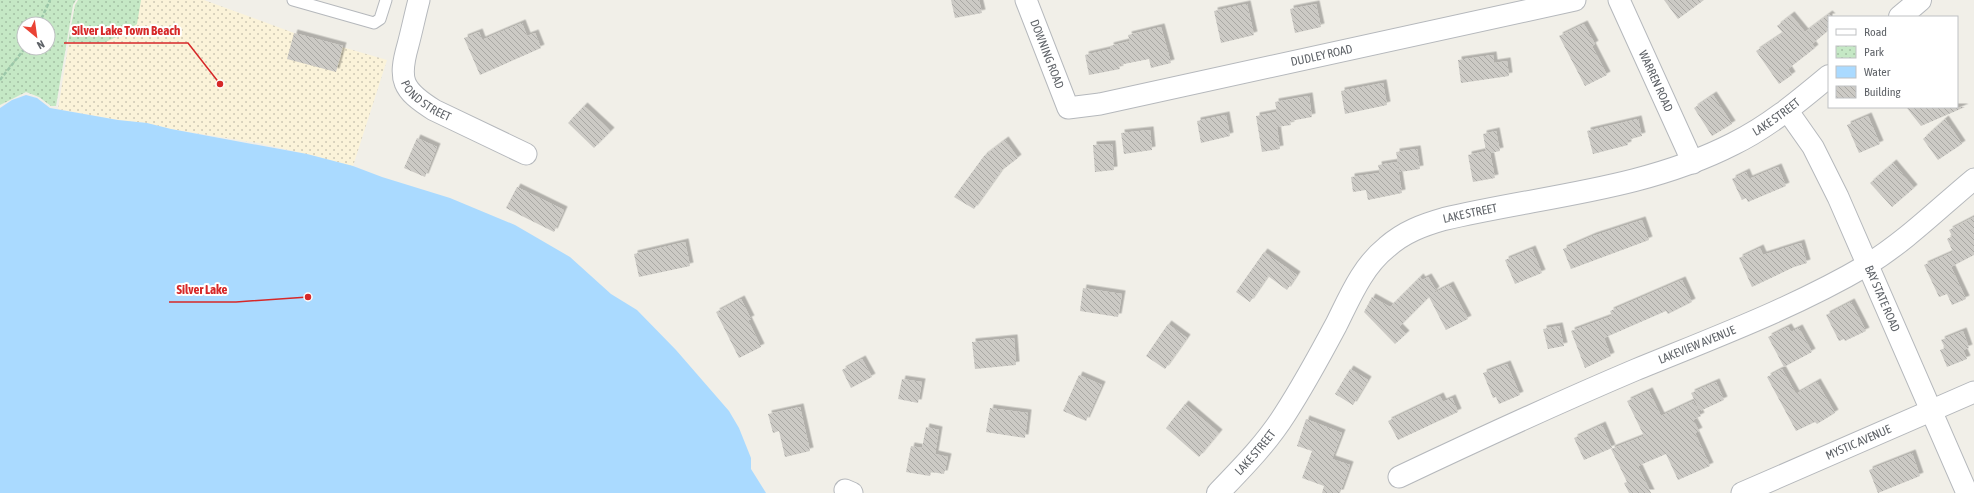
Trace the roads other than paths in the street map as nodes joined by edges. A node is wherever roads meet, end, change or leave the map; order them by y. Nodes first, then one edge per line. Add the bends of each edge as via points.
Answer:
1 (293, 0) edge
2 (386, 0) edge
3 (419, 0) edge
4 (1026, 0) edge
5 (1575, 0) edge
6 (1620, 0) edge
7 (1920, 0) edge
8 (1901, 16) edge
9 (1828, 77) edge
10 (1068, 108) joint
11 (1787, 110) junction
12 (526, 154) dead end
13 (1693, 162) junction
14 (1974, 179) edge
15 (1868, 264) junction
16 (1974, 392) edge
17 (1930, 411) junction
18 (1399, 477) dead end
19 (1218, 493) edge
20 (1742, 493) edge
21 (1967, 493) edge

1 - 2 lane via 372,23 380,19
3 - 12 street, POND STREET via 402,66 408,89 422,103 434,110
4 - 10 street, DOWNING ROAD
5 - 10 street, DUDLEY ROAD via 1100,104
6 - 13 street, WARREN ROAD
7 - 8 street
9 - 11 street, LAKE STREET
11 - 13 street, LAKE STREET via 1751,135
11 - 15 street, BAY STATE ROAD via 1813,147
13 - 19 street, LAKE STREET via 1671,171 1617,185 1444,219 1403,235 1377,256 1362,275 1285,414 1258,450
14 - 15 street, LAKEVIEW AVENUE
15 - 17 street, BAY STATE ROAD
15 - 18 street, LAKEVIEW AVENUE via 1787,306 1569,398
16 - 17 street, MYSTIC AVENUE
17 - 20 street, MYSTIC AVENUE
17 - 21 street, BAY STATE ROAD

